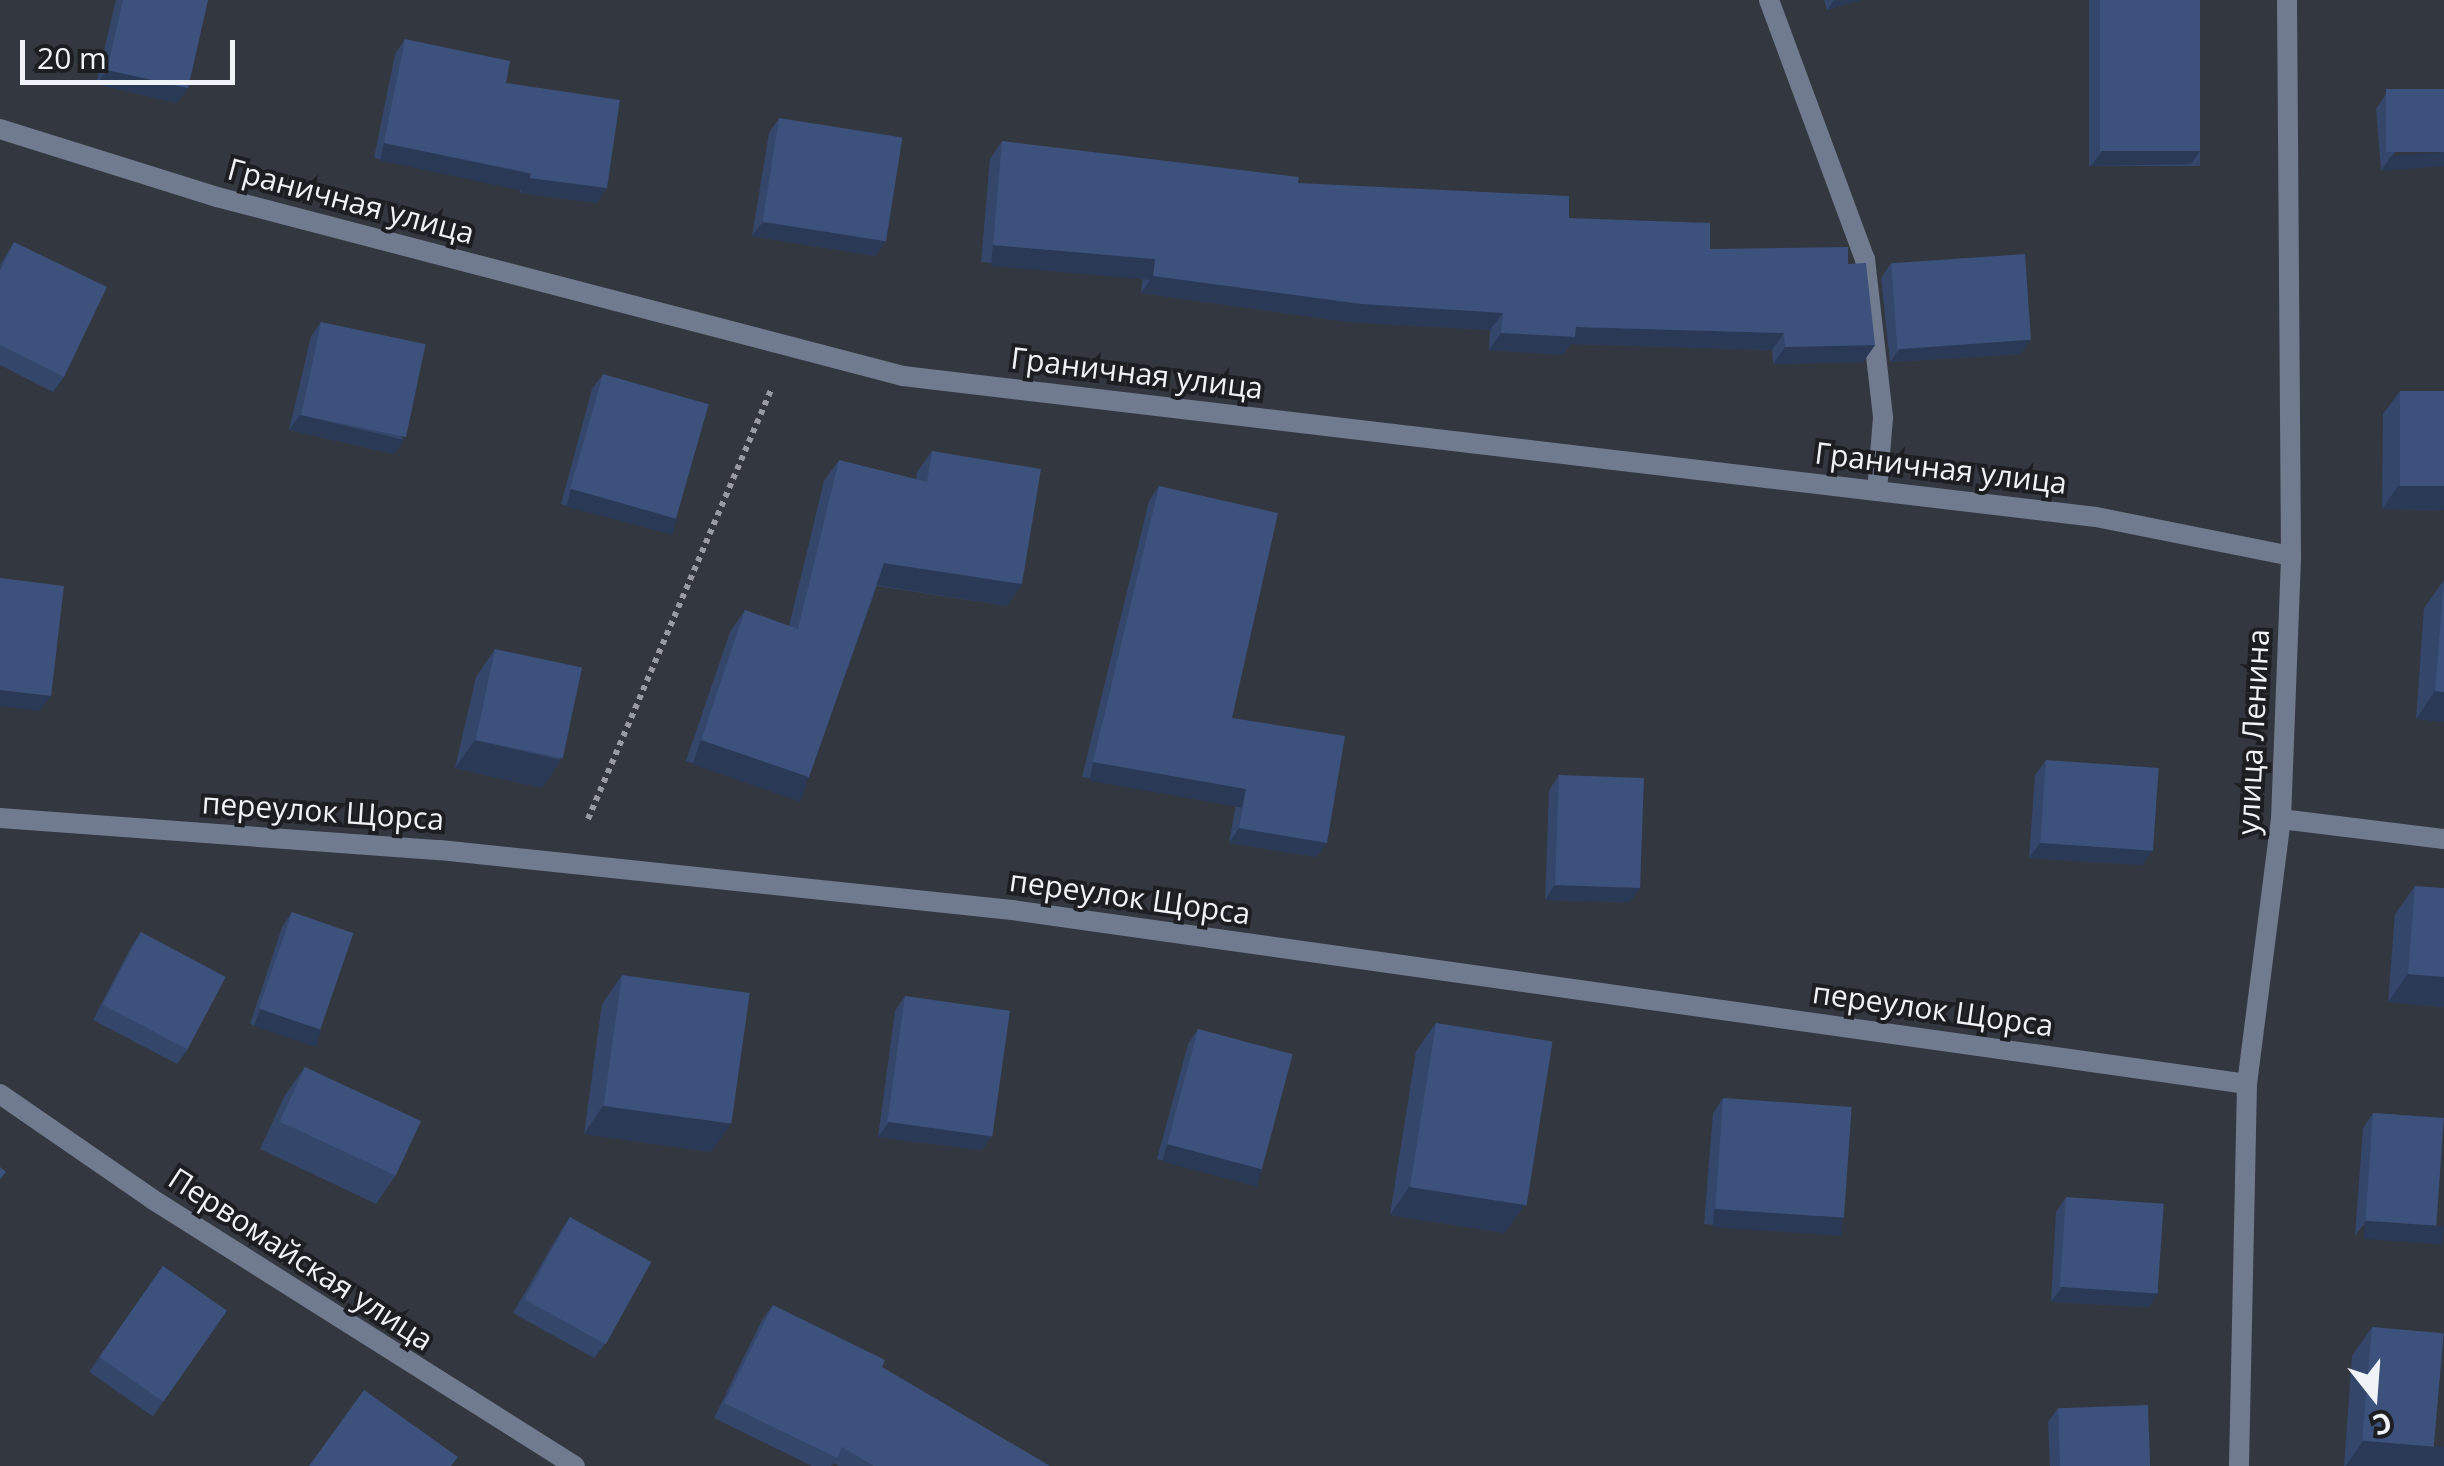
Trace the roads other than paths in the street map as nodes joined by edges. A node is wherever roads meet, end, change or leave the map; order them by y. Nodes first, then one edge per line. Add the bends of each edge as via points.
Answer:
1 (1769, 0) edge
2 (2287, 0) edge
3 (0, 129) edge
4 (1877, 490) junction
5 (2291, 556) junction
6 (0, 818) edge
7 (2280, 819) junction
8 (2444, 839) edge
9 (2247, 1084) junction
10 (0, 1094) edge
11 (574, 1466) edge
12 (2239, 1466) edge

1 - 4 street via 1866,258 1883,418
2 - 5 street, улица Ленина
3 - 4 street, Граничная улица via 216,197 903,376
4 - 5 street, Граничная улица via 2096,517
5 - 7 street, улица Ленина
6 - 9 street, переулок Щорса via 568,863 1012,910
7 - 8 street
7 - 9 street, улица Ленина
9 - 12 street, улица Ленина
10 - 11 street, Первомайская улица via 168,1209

